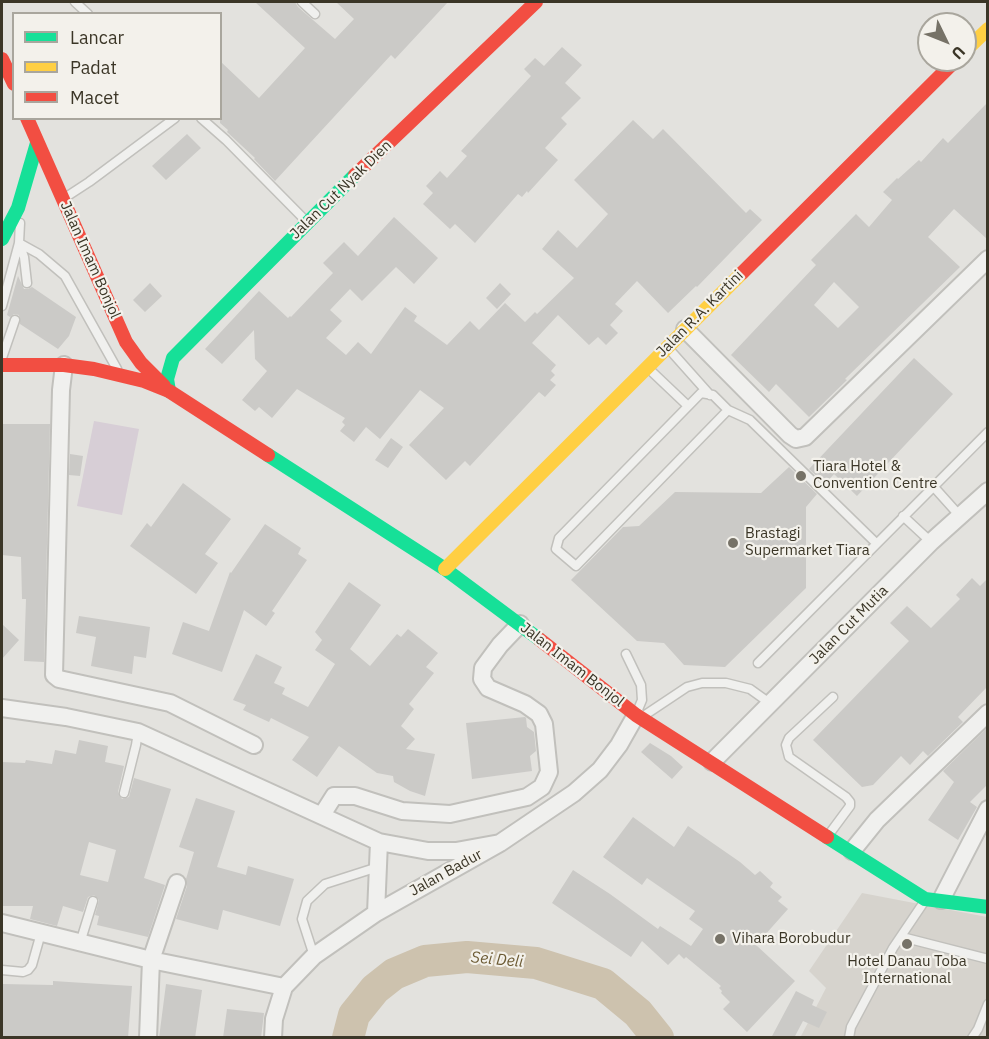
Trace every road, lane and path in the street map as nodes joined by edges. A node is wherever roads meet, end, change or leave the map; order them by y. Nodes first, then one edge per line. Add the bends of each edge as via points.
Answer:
1 (303, 2) edge
2 (536, 2) edge
3 (315, 14) dead end
4 (2, 59) edge
5 (944, 72) edge
6 (12, 80) edge
7 (28, 120) edge
8 (172, 120) edge
9 (203, 120) edge
10 (36, 143) junction
11 (63, 199) junction
12 (18, 208) junction
13 (307, 222) junction
14 (2, 239) edge
15 (19, 243) junction
16 (987, 259) edge
17 (27, 283) dead end
18 (2, 306) edge
19 (15, 320) dead end
20 (685, 329) junction
21 (667, 347) junction
22 (2, 358) edge
23 (2, 365) edge
24 (64, 365) junction
25 (647, 367) junction
26 (120, 374) junction
27 (169, 391) junction
28 (710, 394) junction
29 (688, 406) junction
30 (728, 410) junction
31 (987, 432) edge
32 (789, 435) junction
33 (777, 447) junction
34 (933, 486) junction
35 (987, 492) edge
36 (959, 515) junction
37 (903, 516) junction
38 (931, 542) junction
39 (876, 543) junction
40 (445, 569) junction
41 (520, 624) junction
42 (626, 654) dead end
43 (758, 663) dead end
44 (833, 697) dead end
45 (771, 704) junction
46 (2, 708) edge
47 (987, 713) edge
48 (638, 717) junction
49 (138, 732) junction
50 (254, 745) dead end
51 (712, 762) junction
52 (124, 793) dead end
53 (987, 809) edge
54 (322, 815) junction
55 (828, 836) junction
56 (379, 842) junction
57 (500, 843) junction
58 (852, 850) junction
59 (378, 867) junction
60 (177, 883) dead end
61 (933, 900) junction
62 (93, 901) dead end
63 (987, 907) edge
64 (376, 913) junction
65 (2, 923) edge
66 (41, 933) junction
67 (902, 937) junction
68 (80, 943) junction
69 (314, 956) junction
70 (987, 959) edge
71 (151, 960) junction
72 (2, 970) edge
73 (284, 987) junction
74 (987, 1004) edge
75 (148, 1038) edge
76 (273, 1038) edge
77 (849, 1038) edge
78 (972, 1038) edge

1 - 3 lane
2 - 13 main road, Jalan Cut Nyak Dien
4 - 6 main road
5 - 20 main road, Jalan R.A. Kartini
7 - 10 main road, Jalan Imam Bonjol
8 - 11 lane
9 - 13 lane
10 - 11 main road, Jalan Imam Bonjol
10 - 12 main road
11 - 27 main road, Jalan Imam Bonjol via 126,342
12 - 14 main road
12 - 15 lane
13 - 27 main road, Jalan Cut Nyak Dien via 173,358 167,378
15 - 17 lane
15 - 18 lane
15 - 26 lane via 65,276
16 - 32 street via 805,437 796,439
19 - 22 lane
20 - 21 main road, Jalan R.A. Kartini
20 - 32 street
21 - 25 main road, Jalan R.A. Kartini
21 - 28 lane
23 - 24 main road, Jalan Imam Bonjol
24 - 26 main road, Jalan Imam Bonjol
24 - 50 street via 54,675 170,703
25 - 29 lane
25 - 40 main road, Jalan R.A. Kartini
26 - 27 main road, Jalan Imam Bonjol
27 - 40 main road, Jalan Imam Bonjol
28 - 29 lane via 701,393
28 - 30 lane
29 - 30 lane via 560,538 556,549 576,566
30 - 33 lane via 750,420
31 - 34 lane
32 - 33 lane
33 - 39 lane
34 - 36 lane
34 - 37 lane
35 - 36 street, Jalan Cut Mutia
36 - 38 street, Jalan Cut Mutia
37 - 38 lane
37 - 39 lane
38 - 45 street, Jalan Cut Mutia
39 - 43 lane
40 - 41 main road, Jalan Imam Bonjol
41 - 48 main road, Jalan Imam Bonjol
41 - 54 street via 483,668 482,679 488,688 539,714 544,724 549,772 542,787 527,797 450,814 402,810 356,796 334,796
42 - 48 lane via 641,685
44 - 55 lane via 786,745 789,757 850,802
45 - 48 lane via 750,689 702,683 687,687
45 - 51 street, Jalan Cut Mutia
46 - 49 street
47 - 58 street via 877,820
48 - 51 main road, Jalan Imam Bonjol
48 - 57 street, Jalan Badur via 600,770 574,793
49 - 52 lane
49 - 54 street
51 - 55 main road, Jalan Imam Bonjol
53 - 61 street
54 - 56 street
55 - 58 main road, Jalan Imam Bonjol
56 - 57 street via 437,851
56 - 59 street
57 - 64 street, Jalan Badur
58 - 61 main road, Jalan Imam Bonjol
59 - 64 street
59 - 69 lane via 325,884 307,901 302,919
60 - 71 street
61 - 63 main road, Jalan Imam Bonjol
61 - 67 lane
62 - 68 lane
64 - 69 street, Jalan Badur
65 - 66 street
66 - 68 street
66 - 72 lane via 28,970
67 - 70 lane
67 - 77 lane via 851,1027
68 - 71 street
69 - 73 street, Jalan Badur
71 - 73 street
71 - 75 street
73 - 76 street, Jalan Badur via 274,1019
74 - 78 lane

